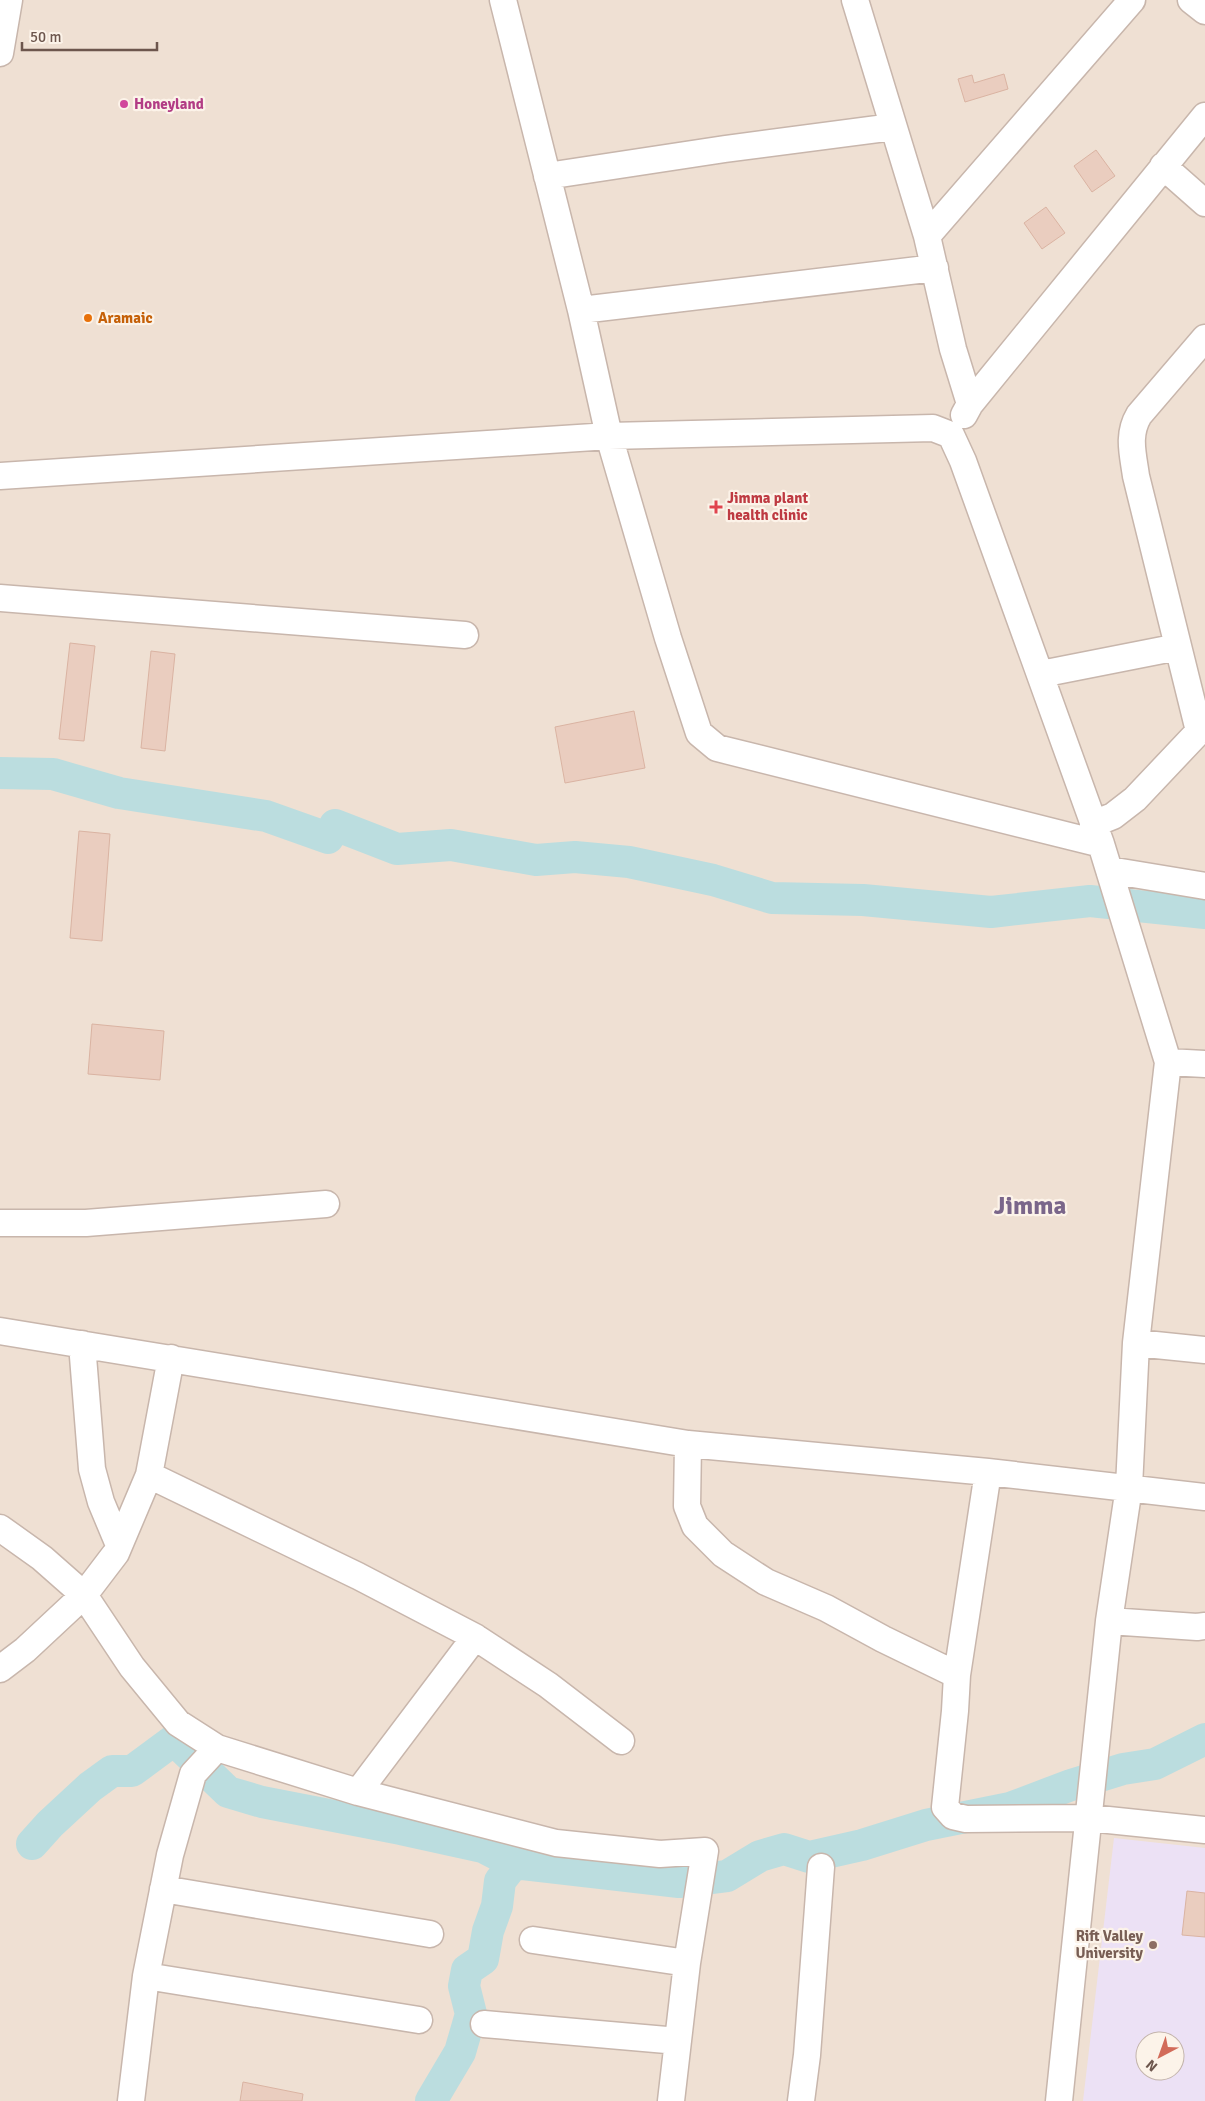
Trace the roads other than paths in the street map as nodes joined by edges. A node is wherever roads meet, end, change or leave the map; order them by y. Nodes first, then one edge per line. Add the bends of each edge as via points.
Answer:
1 (9, 0) edge
2 (503, 0) edge
3 (855, 0) edge
4 (1132, 0) edge
5 (1191, 0) edge
6 (1205, 11) edge
7 (0, 52) edge
8 (1205, 116) edge
9 (892, 128) junction
10 (1163, 166) junction
11 (547, 176) junction
12 (1205, 203) edge
13 (927, 236) junction
14 (935, 268) junction
15 (581, 310) junction
16 (1205, 338) edge
17 (970, 404) junction
18 (951, 435) junction
19 (609, 436) junction
20 (0, 476) edge
21 (0, 598) edge
22 (465, 636) dead end
23 (1178, 647) junction
24 (1041, 674) junction
25 (1202, 728) edge
26 (1097, 834) junction
27 (1112, 880) junction
28 (1205, 886) edge
29 (1168, 1062) junction
30 (1205, 1064) edge
31 (326, 1204) dead end
32 (0, 1223) edge
33 (0, 1331) edge
34 (1136, 1343) junction
35 (82, 1344) junction
36 (1205, 1350) edge
37 (171, 1358) junction
38 (688, 1444) junction
39 (988, 1472) junction
40 (149, 1474) junction
41 (1128, 1487) junction
42 (1205, 1497) edge
43 (0, 1528) edge
44 (118, 1545) junction
45 (84, 1595) junction
46 (1109, 1621) junction
47 (1205, 1626) edge
48 (475, 1637) junction
49 (0, 1669) edge
50 (957, 1675) junction
51 (621, 1741) dead end
52 (217, 1748) junction
53 (358, 1792) junction
54 (1089, 1818) junction
55 (1205, 1830) edge
56 (822, 1867) dead end
57 (163, 1889) junction
58 (430, 1934) dead end
59 (533, 1940) dead end
60 (687, 1963) junction
61 (146, 1976) junction
62 (419, 2020) dead end
63 (484, 2024) dead end
64 (678, 2041) junction
65 (131, 2101) edge
66 (671, 2101) edge
67 (801, 2101) edge
68 (1059, 2101) edge

1 - 7 street
2 - 11 street
3 - 9 street
4 - 13 street
5 - 6 street
8 - 10 street
9 - 11 street
9 - 13 street
10 - 12 street
10 - 17 street
11 - 15 street
13 - 14 street
14 - 15 street
14 - 17 street via 953,349
15 - 19 street
16 - 23 street via 1139,415 1131,438 1136,476
17 - 18 street
18 - 19 street via 933,428
18 - 24 street
19 - 20 street
19 - 26 street via 668,638 699,733 708,742 718,748
21 - 22 street
23 - 24 street
23 - 25 street
24 - 26 street
25 - 26 street
26 - 27 street
27 - 28 street
27 - 29 street
29 - 30 street
29 - 34 street
31 - 32 street via 86,1223
33 - 35 street
34 - 36 street
34 - 41 street
35 - 37 street
35 - 44 street via 92,1469
37 - 38 street
37 - 40 street
38 - 39 street
38 - 50 street via 687,1506 695,1526 723,1554 766,1582 826,1608
39 - 41 street
39 - 50 street
40 - 44 street
40 - 48 street
41 - 42 street
41 - 46 street
43 - 45 street via 42,1558
44 - 45 street via 116,1553
45 - 49 street
45 - 52 street via 132,1667 178,1723
46 - 47 street
46 - 54 street
48 - 51 street via 548,1685
48 - 53 street
50 - 54 street via 945,1807 959,1818
52 - 53 street
52 - 57 street via 193,1774
53 - 60 street via 556,1843 660,1854 705,1850
54 - 55 street
54 - 68 street
56 - 67 street
57 - 58 street
57 - 61 street
59 - 60 street
60 - 64 street
61 - 62 street
61 - 65 street
63 - 64 street
64 - 66 street

